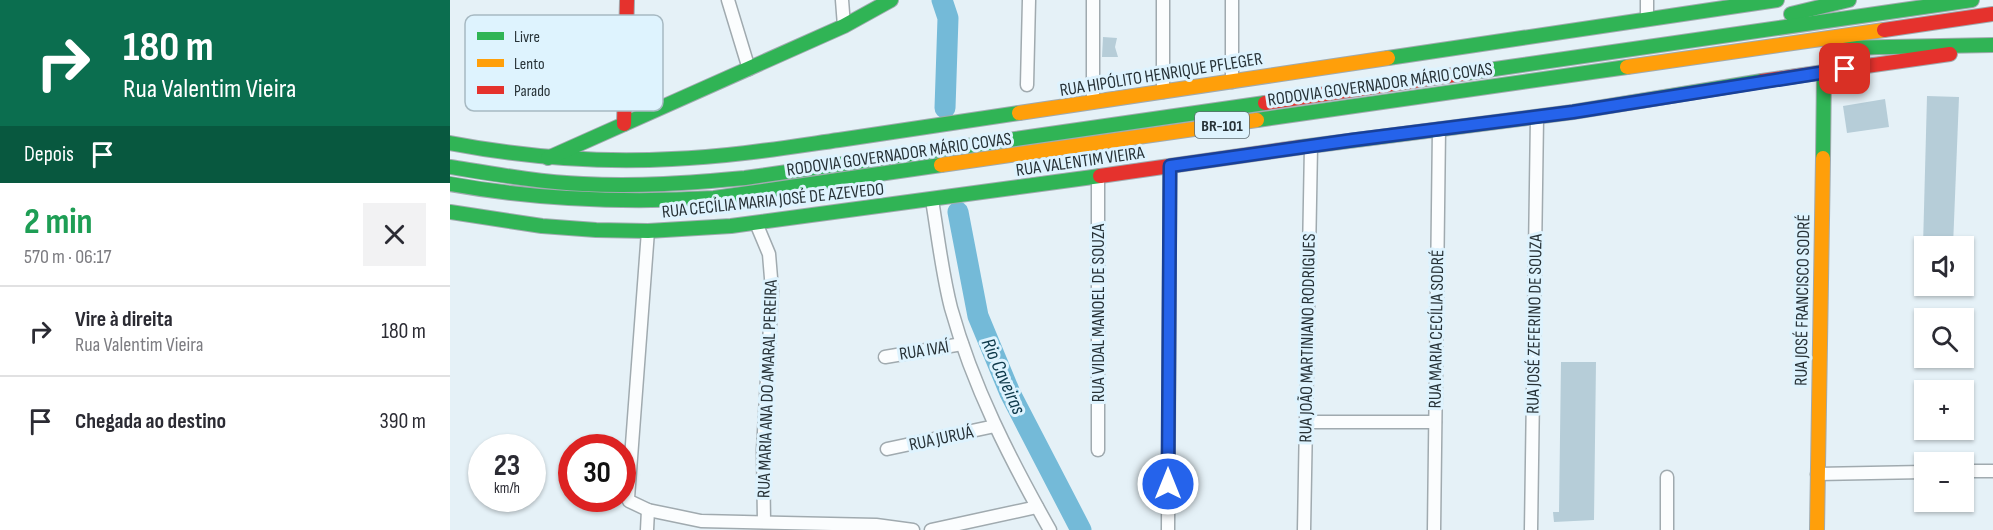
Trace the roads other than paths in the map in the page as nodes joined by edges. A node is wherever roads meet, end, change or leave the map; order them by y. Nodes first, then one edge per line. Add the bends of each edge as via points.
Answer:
1 (627, 0) edge
2 (728, 0) edge
3 (842, 0) edge
4 (891, 0) edge
5 (1029, 0) edge
6 (1093, 0) edge
7 (1163, 0) edge
8 (1232, 0) edge
9 (1647, 0) edge
10 (1777, 0) edge
11 (1849, 0) edge
12 (1972, 0) edge
13 (1993, 14) edge
14 (627, 15) edge
15 (1647, 19) junction
16 (844, 26) junction
17 (1663, 45) junction
18 (1993, 46) edge
19 (1743, 50) junction
20 (749, 69) junction
21 (1824, 72) junction
22 (1232, 82) junction
23 (1027, 85) dead end
24 (1163, 92) junction
25 (1093, 102) junction
26 (663, 107) edge
27 (624, 111) edge
28 (654, 111) edge
29 (1537, 117) junction
30 (624, 124) junction
31 (1438, 129) junction
32 (450, 143) edge
33 (1311, 146) junction
34 (548, 158) junction
35 (1170, 166) junction
36 (450, 167) edge
37 (1098, 176) junction
38 (450, 184) edge
39 (956, 196) joint
40 (932, 200) junction
41 (450, 212) edge
42 (756, 223) junction
43 (648, 231) junction
44 (962, 344) junction
45 (885, 357) dead end
46 (1306, 422) junction
47 (1435, 422) junction
48 (995, 426) junction
49 (887, 449) dead end
50 (1098, 450) dead end
51 (1974, 471) edge
52 (1993, 471) edge
53 (1914, 472) edge
54 (1817, 474) junction
55 (1667, 477) dead end
56 (1037, 507) junction
57 (648, 510) junction
58 (764, 522) junction
59 (724, 526) edge
60 (647, 530) edge
61 (913, 530) edge
62 (931, 530) edge
63 (1050, 530) edge
64 (1168, 530) edge
65 (1304, 530) edge
66 (1434, 530) edge
67 (1531, 530) edge
68 (1667, 530) edge
69 (1816, 530) edge

1 - 14 main road
2 - 20 street
3 - 16 street
4 - 16 main road
5 - 23 street
6 - 25 street
7 - 24 street
8 - 22 street
9 - 15 street
10 - 15 main road, RUA HIPÓLITO HENRIQUE PFLEGER
11 - 17 main road
12 - 17 main road, RODOVIA GOVERNADOR MÁRIO COVAS / BR-101
13 - 19 main road, RODOVIA GOVERNADOR MÁRIO COVAS / BR-101
15 - 22 main road, RUA HIPÓLITO HENRIQUE PFLEGER
16 - 20 main road
17 - 36 main road, RODOVIA GOVERNADOR MÁRIO COVAS / BR-101 via 711,182 584,184
18 - 19 main road
18 - 21 main road, RUA VALENTIM VIEIRA
19 - 38 main road, RODOVIA GOVERNADOR MÁRIO COVAS / BR-101 via 714,198 579,200
20 - 26 main road
21 - 29 main road, RUA VALENTIM VIEIRA
21 - 54 main road, RUA JOSÉ FRANCISCO SODRÉ
22 - 24 main road, RUA HIPÓLITO HENRIQUE PFLEGER
24 - 25 main road, RUA HIPÓLITO HENRIQUE PFLEGER
25 - 34 main road, RUA HIPÓLITO HENRIQUE PFLEGER via 726,156 631,161
27 - 30 main road
28 - 30 main road
29 - 31 main road, RUA VALENTIM VIEIRA
29 - 67 street, RUA JOSÉ ZEFERINO DE SOUZA
30 - 34 main road
31 - 33 main road, RUA VALENTIM VIEIRA
31 - 47 street, RUA MARIA CECÍLIA SODRÉ
32 - 34 main road, RUA HIPÓLITO HENRIQUE PFLEGER
33 - 35 main road, RUA VALENTIM VIEIRA
33 - 46 street, RUA JOÃO MARTINIANO RODRIGUES
35 - 37 main road, RUA VALENTIM VIEIRA
35 - 64 street
37 - 39 main road, RUA VALENTIM VIEIRA
37 - 50 street, RUA VIDAL MANOEL DE SOUZA
39 - 40 main road, RUA CECÍLIA MARIA JOSÉ DE AZEVEDO
40 - 42 main road, RUA CECÍLIA MARIA JOSÉ DE AZEVEDO
40 - 44 street via 946,285
41 - 43 main road, RUA CECÍLIA MARIA JOSÉ DE AZEVEDO via 542,226
42 - 43 main road, RUA CECÍLIA MARIA JOSÉ DE AZEVEDO
42 - 58 street, RUA MARIA ANA DO AMARAL PEREIRA via 769,254 772,290 763,450
43 - 57 street via 628,498
44 - 45 street, RUA IVAÍ
44 - 48 street
46 - 47 street
46 - 65 street, RUA JOÃO MARTINIANO RODRIGUES
47 - 66 street, RUA MARIA CECÍLIA SODRÉ
48 - 49 street, RUA JURUÁ
48 - 56 street
51 - 52 street
53 - 54 street
54 - 69 main road, RUA JOSÉ FRANCISCO SODRÉ
55 - 68 street
56 - 62 street
56 - 63 street
57 - 59 street
57 - 60 street
58 - 59 street
58 - 61 street via 882,525

